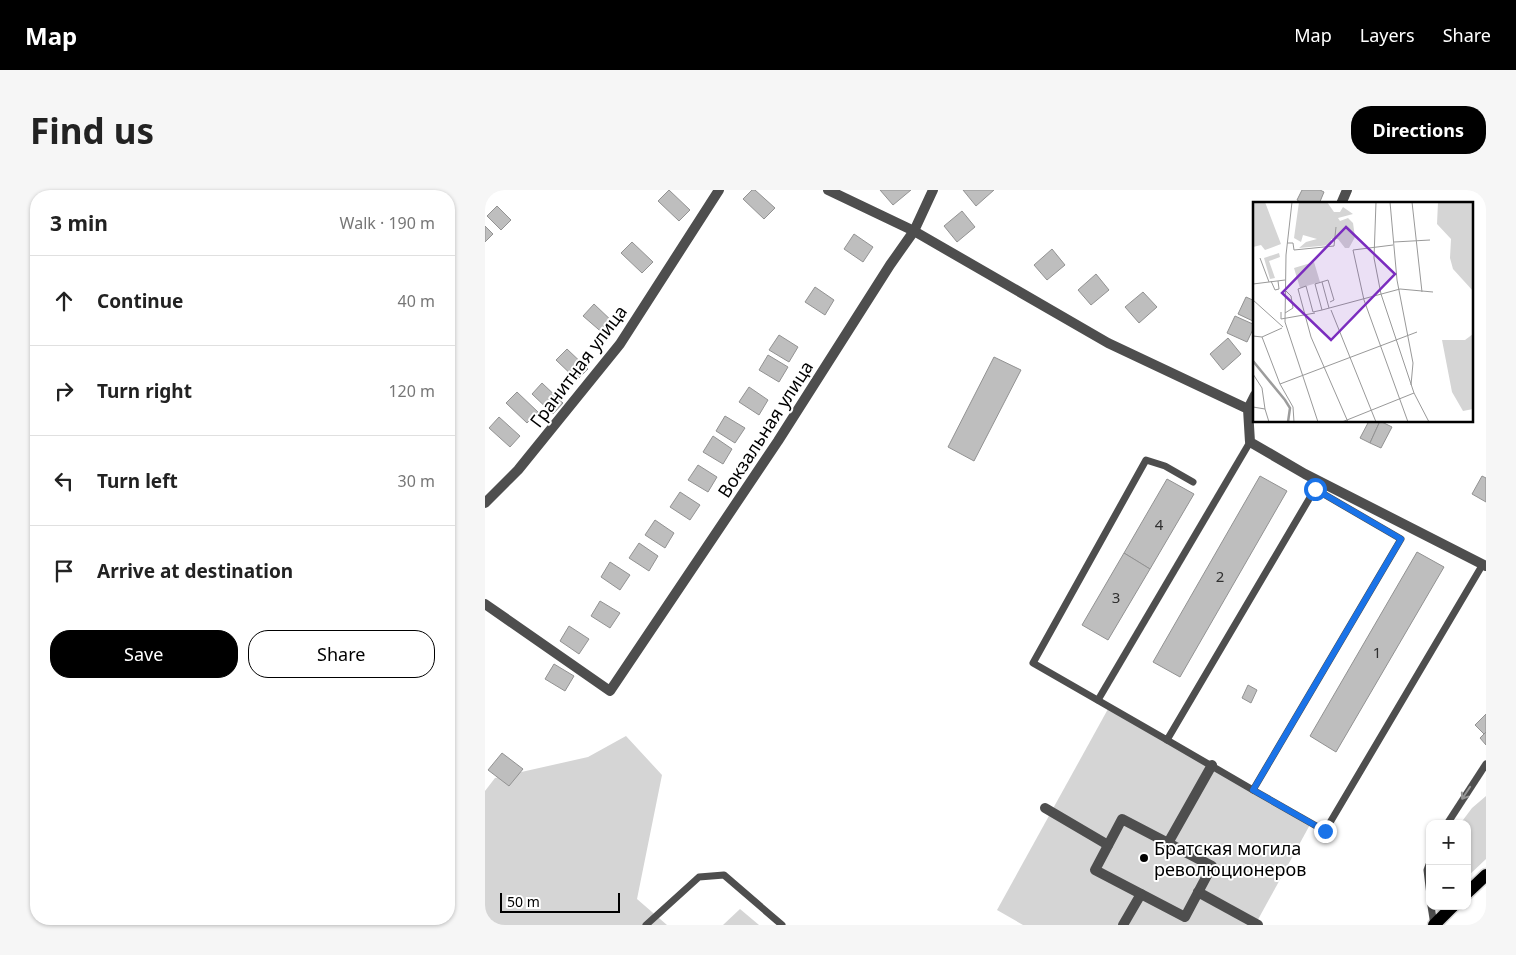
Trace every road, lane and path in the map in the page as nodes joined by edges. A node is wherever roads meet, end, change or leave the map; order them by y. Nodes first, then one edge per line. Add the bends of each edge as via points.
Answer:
1 (719, 190) edge
2 (828, 190) edge
3 (933, 190) edge
4 (1347, 190) edge
5 (1342, 202) edge
6 (914, 231) junction
7 (1253, 399) edge
8 (1248, 409) junction
9 (1250, 442) junction
10 (1193, 482) dead end
11 (485, 503) edge
12 (1485, 563) edge
13 (485, 604) edge
14 (1098, 700) junction
15 (1167, 740) junction
16 (1486, 764) edge
17 (1212, 765) junction
18 (1253, 790) junction
19 (1045, 808) dead end
20 (1450, 820) edge
21 (1168, 843) junction
22 (1108, 845) junction
23 (1486, 875) edge
24 (1471, 889) edge
25 (1198, 892) junction
26 (1141, 894) junction
27 (1432, 910) edge
28 (1449, 910) edge
29 (646, 925) edge
30 (783, 925) edge
31 (1123, 925) edge
32 (1258, 925) edge
33 (1434, 925) edge

1 - 11 street, Гранитная улица via 620,344 518,470
2 - 6 street
3 - 6 street, Вокзальная улица
4 - 5 street
6 - 8 street via 1108,343
6 - 13 street, Вокзальная улица via 610,691
7 - 8 street
8 - 9 street
9 - 12 street via 1305,474
9 - 14 lane
10 - 14 lane via 1165,466 1146,460 1033,663
12 - 18 lane via 1325,831
14 - 15 lane
15 - 17 lane
15 - 18 lane via 1315,489 1333,499 1401,539
16 -> 20 lane
17 - 18 lane
17 - 21 street
19 - 22 street
21 - 22 street via 1121,819
21 - 25 street via 1212,866
22 - 26 street via 1095,870
23 - 24 main road
25 - 26 street via 1185,917
25 - 32 street
26 - 31 street
27 - 33 lane
28 - 33 main road
29 - 30 lane via 699,877 723,875

